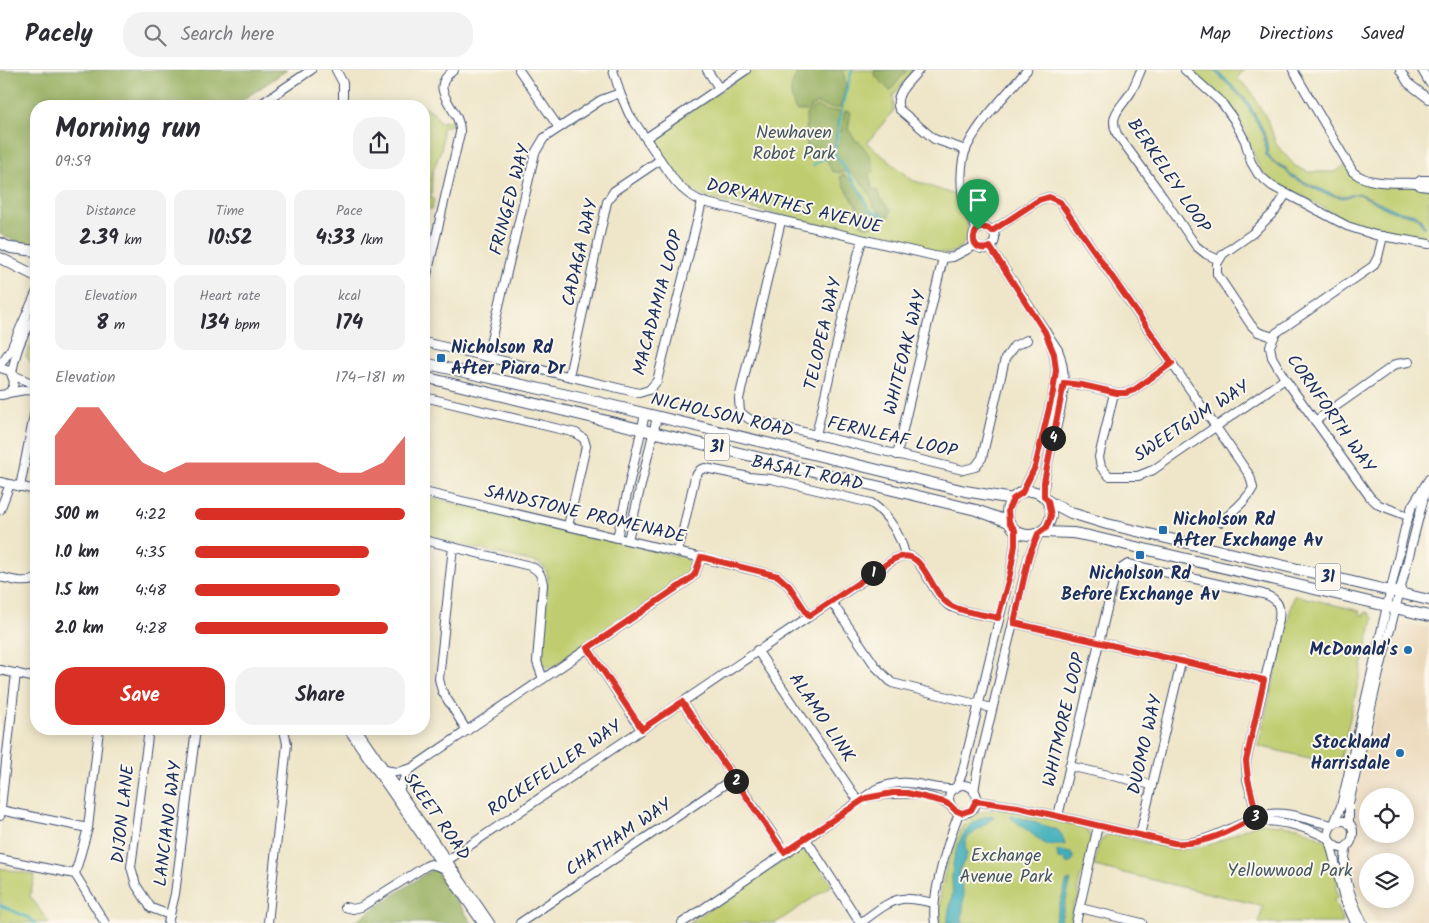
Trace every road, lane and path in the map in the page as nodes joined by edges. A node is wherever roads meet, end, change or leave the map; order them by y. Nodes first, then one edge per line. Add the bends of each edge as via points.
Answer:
1 (311, 70) edge
2 (336, 70) edge
3 (454, 70) edge
4 (519, 70) edge
5 (613, 70) edge
6 (707, 70) edge
7 (746, 70) edge
8 (918, 70) edge
9 (1027, 70) edge
10 (1142, 70) edge
11 (1185, 70) edge
12 (1293, 70) edge
13 (1400, 70) edge
14 (1422, 70) edge
15 (1429, 82) edge
16 (719, 88) junction
17 (620, 93) junction
18 (1429, 99) edge
19 (267, 100) edge
20 (343, 100) edge
21 (559, 128) junction
22 (646, 138) junction
23 (966, 150) junction
24 (660, 160) junction
25 (1429, 180) edge
26 (1417, 183) junction
27 (1429, 187) edge
28 (1286, 194) junction
29 (702, 202) junction
30 (781, 221) junction
31 (978, 230) junction
32 (992, 231) junction
33 (1383, 236) junction
34 (862, 240) junction
35 (0, 243) edge
36 (1429, 244) edge
37 (976, 245) junction
38 (990, 247) junction
39 (30, 251) edge
40 (0, 258) edge
41 (943, 258) junction
42 (1219, 260) junction
43 (430, 262) edge
44 (30, 273) edge
45 (30, 306) edge
46 (30, 324) edge
47 (1045, 332) junction
48 (1273, 337) junction
49 (1027, 340) dead end
50 (430, 343) edge
51 (487, 357) junction
52 (1409, 362) dead end
53 (1172, 363) junction
54 (430, 364) edge
55 (0, 367) edge
56 (12, 374) junction
57 (569, 376) junction
58 (430, 378) edge
59 (1285, 379) junction
60 (30, 382) edge
61 (1055, 382) junction
62 (1064, 383) junction
63 (30, 390) edge
64 (1114, 392) junction
65 (3, 395) edge
66 (430, 398) edge
67 (645, 414) junction
68 (657, 417) junction
69 (1316, 421) junction
70 (1216, 427) junction
71 (642, 429) junction
72 (653, 431) junction
73 (30, 436) edge
74 (816, 436) junction
75 (897, 455) junction
76 (1429, 480) edge
77 (0, 482) edge
78 (10, 484) junction
79 (20, 487) junction
80 (30, 489) edge
81 (430, 493) edge
82 (1022, 493) junction
83 (1013, 499) junction
84 (1046, 499) junction
85 (0, 510) edge
86 (1408, 516) junction
87 (1221, 522) dead end
88 (568, 526) junction
89 (1012, 526) junction
90 (1040, 533) junction
91 (617, 538) junction
92 (628, 540) junction
93 (430, 541) edge
94 (453, 547) junction
95 (678, 552) junction
96 (905, 555) junction
97 (701, 557) junction
98 (0, 577) edge
99 (30, 580) edge
100 (1395, 592) junction
101 (1429, 600) edge
102 (831, 601) junction
103 (1392, 608) junction
104 (809, 616) junction
105 (1429, 616) edge
106 (998, 618) junction
107 (1014, 623) junction
108 (1099, 643) junction
109 (588, 648) junction
110 (757, 650) junction
111 (1181, 662) junction
112 (0, 670) edge
113 (16, 673) junction
114 (30, 676) edge
115 (543, 679) junction
116 (1264, 680) junction
117 (682, 702) junction
118 (978, 705) junction
119 (992, 708) junction
120 (642, 729) junction
121 (467, 731) junction
122 (98, 735) edge
123 (148, 735) edge
124 (195, 735) edge
125 (284, 735) edge
126 (352, 735) edge
127 (361, 735) edge
128 (1069, 766) junction
129 (412, 768) junction
130 (384, 769) junction
131 (734, 778) junction
132 (1152, 785) junction
133 (955, 788) junction
134 (399, 791) junction
135 (974, 792) junction
136 (863, 800) junction
137 (976, 801) junction
138 (950, 805) junction
139 (0, 812) edge
140 (959, 812) junction
141 (1058, 816) junction
142 (1257, 816) junction
143 (1249, 821) junction
144 (1333, 824) junction
145 (1349, 824) junction
146 (1098, 826) junction
147 (88, 828) junction
148 (1140, 835) junction
149 (806, 839) junction
150 (1330, 840) junction
151 (1347, 846) junction
152 (429, 848) junction
153 (784, 852) junction
154 (0, 859) edge
155 (448, 860) junction
156 (443, 868) junction
157 (412, 873) junction
158 (75, 874) junction
159 (934, 903) junction
160 (345, 907) dead end
161 (1080, 908) junction
162 (169, 919) edge
163 (105, 923) edge
164 (268, 923) edge
165 (482, 923) edge
166 (490, 923) edge
167 (520, 923) edge
168 (682, 923) edge
169 (860, 923) edge
170 (935, 923) edge
171 (1076, 923) edge
172 (1142, 923) edge
173 (1355, 923) edge
174 (1363, 923) edge

1 - 19 street
2 - 20 street via 343,83
3 - 43 street via 442,82 442,90 458,119 460,133
4 - 21 street
5 - 17 street, DORYANTHES AVENUE
6 - 16 street
7 - 16 street
8 - 23 street via 898,96 899,109 934,139
9 - 23 street via 979,127
10 - 42 street, BERKELEY LOOP via 1118,109 1113,126 1196,246
11 - 28 street via 1222,103 1234,120 1258,174
12 - 26 street via 1353,172 1369,181
13 - 18 street via 1408,83
14 - 15 street
16 - 22 street
17 - 21 street, FRINGED WAY via 601,100
17 - 22 street, DORYANTHES AVENUE via 629,114
21 - 51 street, FRINGED WAY via 544,138 535,153
22 - 24 street, DORYANTHES AVENUE
23 - 31 street via 962,171 963,194 968,214
24 - 29 street, DORYANTHES AVENUE via 682,189
24 - 57 street, CADAGA WAY via 614,191 607,202
25 - 26 street
26 - 27 street
28 - 33 street via 1347,226
28 - 42 street via 1275,211 1253,233
29 - 30 street, DORYANTHES AVENUE
29 - 57 street, MACADAMIA LOOP via 657,381 649,390 639,393
30 - 34 street, DORYANTHES AVENUE
30 - 74 street, FERNLEAF LOOP via 739,399 740,412 749,420
31 - 32 street via 985,227
31 - 37 street via 973,237
32 - 38 street via 994,239
32 - 53 street via 1039,200 1049,197 1060,202
33 - 36 street
33 - 48 street, CORNFORTH WAY via 1373,266
34 - 41 street, DORYANTHES AVENUE
34 - 74 street, TELOPEA WAY
35 - 39 main road
37 - 38 street via 984,249
37 - 41 street via 953,257
38 - 47 street
40 - 44 main road
41 - 75 street, WHITEOAK WAY
42 - 48 street via 1217,274 1251,325 1258,332
45 - 55 street
46 - 56 street via 17,352
47 - 61 street via 1054,354
47 - 62 street via 1063,360
48 - 59 street, CORNFORTH WAY via 1270,346 1272,357
49 - 75 street, FERNLEAF LOOP via 1014,346 1005,359 982,458 975,467 963,470
50 - 51 street, MACADAMIA LOOP
51 - 57 street, MACADAMIA LOOP
52 - 69 street via 1396,364
53 - 64 street via 1134,390
53 - 70 street
54 - 67 main road, NICHOLSON ROAD / 31
55 - 56 street
56 - 60 street
56 - 65 street via 14,384
58 - 71 main road, NICHOLSON ROAD / 31
59 - 69 street, CORNFORTH WAY
59 - 70 street, SWEETGUM WAY
61 - 62 street
61 - 82 street via 1035,467
62 - 64 street
62 - 84 street via 1046,470
63 - 65 street
64 - 70 street, SWEETGUM WAY via 1099,457 1101,467 1109,476 1146,473
66 - 88 street via 576,432 583,437 586,446
67 - 68 main road, NICHOLSON ROAD / 31
67 - 71 street
68 - 72 street
68 - 83 main road, NICHOLSON ROAD / 31 via 965,491
69 - 86 street, CORNFORTH WAY via 1370,497 1379,505
70 - 87 street via 1250,476 1253,488 1247,499
71 - 72 main road, NICHOLSON ROAD / 31
71 - 91 street
72 - 89 main road, NICHOLSON ROAD / 31 via 976,510
72 - 92 street
73 - 79 street
74 - 75 street, FERNLEAF LOOP
76 - 86 street
76 - 100 street
77 - 78 street
78 - 79 street
78 - 85 street
79 - 80 street
81 - 88 street, SANDSTONE PROMENADE
82 - 83 main road
82 - 84 main road, 31 via 1034,492
83 - 89 main road via 1008,510
84 - 90 main road via 1051,516
84 - 100 main road, 31 via 1071,513 1107,524
86 - 100 street
88 - 91 street, SANDSTONE PROMENADE
89 - 90 main road, NICHOLSON ROAD / 31 via 1024,535
89 - 106 street via 1013,559
90 - 103 main road, NICHOLSON ROAD / 31 via 1074,533
90 - 107 street via 1029,556
91 - 92 street, SANDSTONE PROMENADE
92 - 95 street, SANDSTONE PROMENADE
93 - 94 street
94 - 115 street via 537,569 543,584 537,662
94 - 121 street via 439,678 442,691
95 - 96 street, BASALT ROAD via 695,478 700,470 707,468 771,479 871,504 882,511 900,538
95 - 97 street, SANDSTONE PROMENADE
96 - 102 street, ROCKEFELLER WAY
96 - 106 street via 916,560 948,605
97 - 104 street, SANDSTONE PROMENADE via 778,576 789,586
97 - 109 street via 690,579
98 - 99 street via 18,582
100 - 101 main road, 31
100 - 103 street
102 - 104 street, ROCKEFELLER WAY
102 - 118 street via 876,668 892,683
103 - 105 main road, NICHOLSON ROAD / 31
103 - 144 street via 1341,806
103 - 145 street via 1349,803
104 - 110 street, ROCKEFELLER WAY
106 - 118 street
107 - 108 street
107 - 119 street
108 - 111 street
108 - 116 street, WHITMORE LOOP via 1114,579 1118,570 1132,564 1273,597 1280,609 1279,619
108 - 128 street, WHITMORE LOOP
109 - 115 street
109 - 120 street
110 - 117 street, ROCKEFELLER WAY
110 - 136 street, ALAMO LINK
111 - 116 street
111 - 132 street, DUOMO WAY
112 - 113 street
113 - 114 street
113 - 139 street
115 - 121 street
116 - 142 street, WHITMORE LOOP via 1246,761
117 - 120 street, ROCKEFELLER WAY
117 - 131 street
118 - 119 street
118 - 133 street via 962,774
119 - 135 street
120 - 155 street, ROCKEFELLER WAY
121 - 129 street
122 - 147 street
123 - 162 street, DIJON LANE via 131,867 136,885 151,908
124 - 162 street, LANCIANO WAY
125 - 164 street via 287,744
126 - 152 street, SKEET ROAD
127 - 130 street, SKEET ROAD
128 - 132 street
128 - 141 street, WHITMORE LOOP
129 - 130 street via 397,772
129 - 134 street
130 - 134 street, SKEET ROAD
131 - 153 street
131 - 167 street, CHATHAM WAY
132 - 148 street, DUOMO WAY
133 - 135 street via 966,786
133 - 136 street via 902,782 876,789
133 - 138 street via 950,796
134 - 155 street, SKEET ROAD
135 - 137 street
136 - 138 street via 907,793
136 - 149 street
137 - 140 street via 969,811
137 - 141 street
138 - 140 street
139 - 147 street
140 - 159 street
141 - 146 street
142 - 143 street
142 - 144 street via 1280,813
143 - 148 street via 1186,844
143 - 150 street via 1291,823 1309,828
144 - 145 street
144 - 150 street
145 - 151 street via 1354,835
146 - 148 street
146 - 161 street
147 - 158 street
149 - 153 street
149 - 169 street
150 - 151 street via 1336,846
150 - 173 street via 1344,898
151 - 174 street via 1344,859 1348,881
152 - 156 street, SKEET ROAD
152 - 157 street via 423,864
153 - 168 street
154 - 158 street
155 - 166 street, SKEET ROAD
156 - 157 street via 431,864
156 - 165 street, SKEET ROAD
157 - 160 street via 361,907
158 - 163 street
159 - 169 street via 900,899
159 - 170 street
161 - 171 street
161 - 172 street

